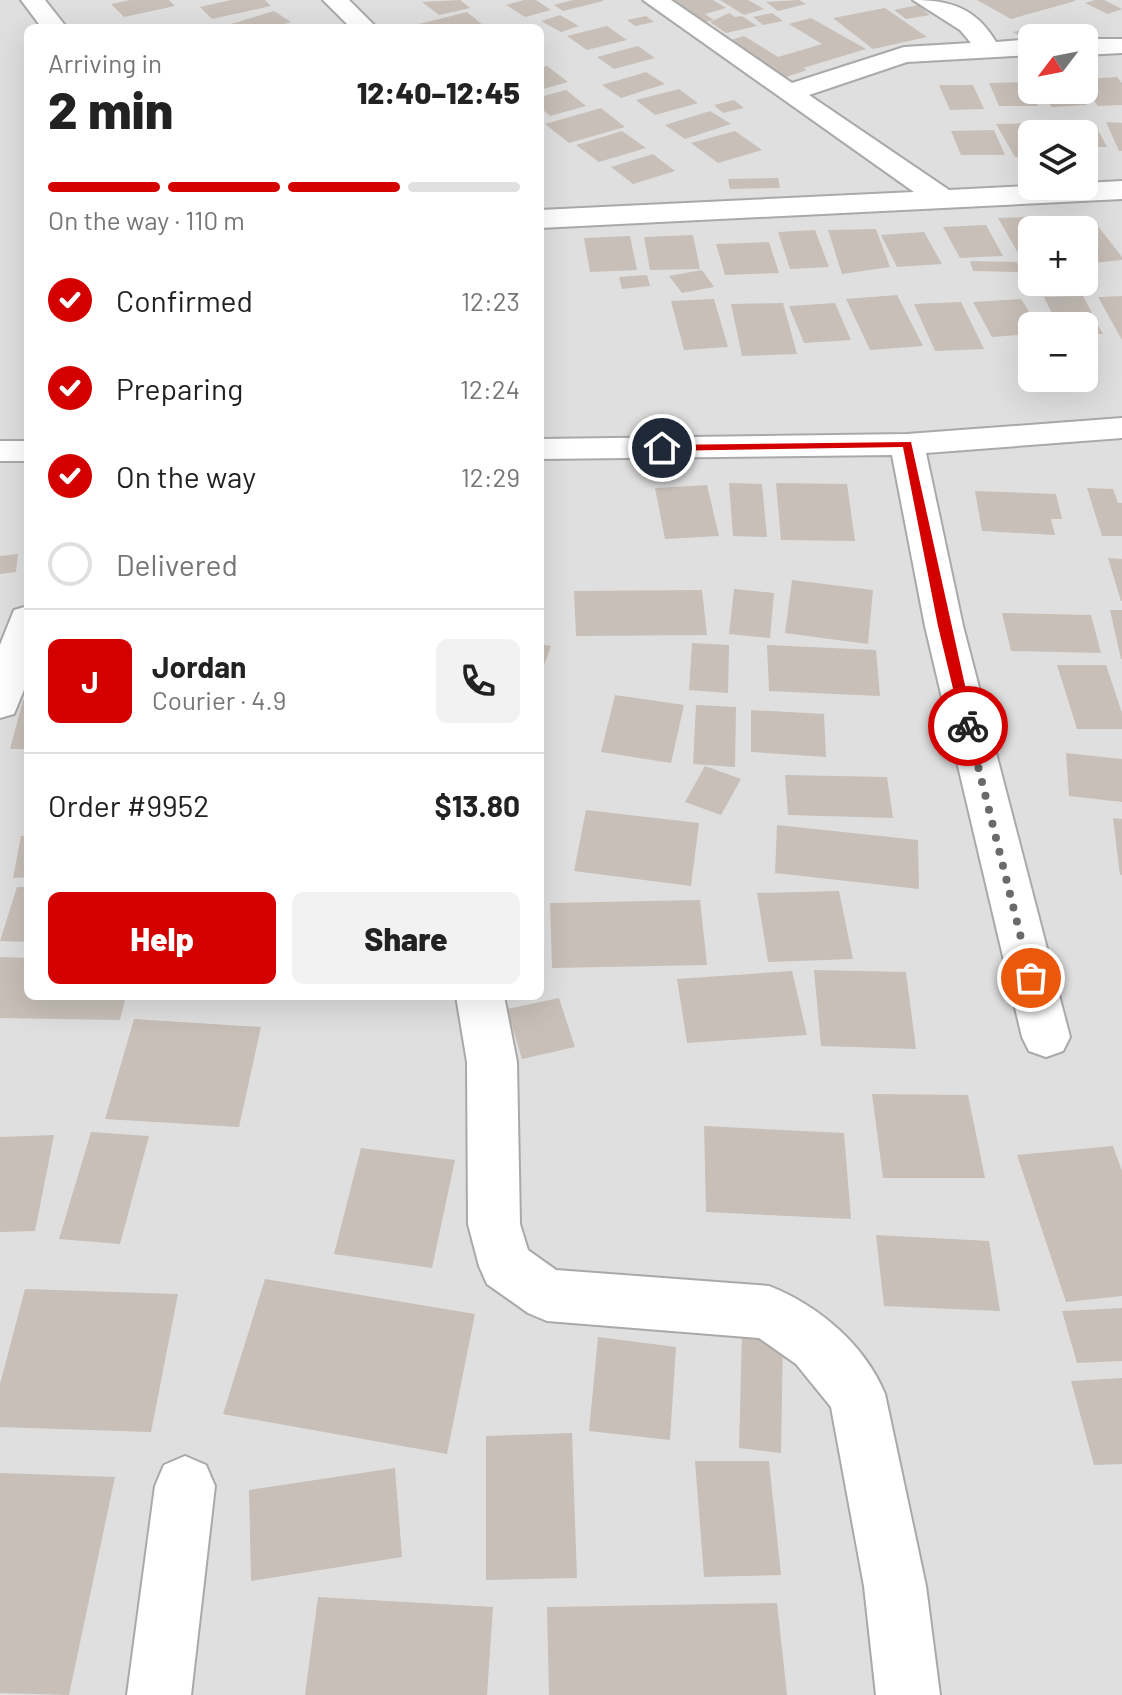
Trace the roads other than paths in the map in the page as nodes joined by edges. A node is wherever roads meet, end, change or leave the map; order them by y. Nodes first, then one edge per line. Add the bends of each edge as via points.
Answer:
1 (33, 0) edge
2 (335, 0) edge
3 (655, 0) edge
4 (925, 0) edge
5 (52, 24) edge
6 (361, 24) edge
7 (1122, 46) edge
8 (1018, 47) edge
9 (1098, 47) edge
10 (986, 48) junction
11 (788, 93) junction
12 (1122, 190) edge
13 (544, 192) edge
14 (940, 197) junction
15 (572, 217) junction
16 (544, 219) edge
17 (1122, 428) edge
18 (907, 444) junction
19 (544, 449) edge
20 (0, 451) edge
21 (24, 451) edge
22 (24, 631) edge
23 (0, 704) edge
24 (481, 1000) edge
25 (1046, 1037) dead end
26 (185, 1486) dead end
27 (159, 1695) edge
28 (908, 1695) edge

1 - 5 street
2 - 6 street
3 - 11 street
4 - 10 street via 982,36
7 - 9 street
8 - 10 street
10 - 11 street via 904,55
11 - 14 street
12 - 14 street
13 - 15 street
14 - 15 street
15 - 16 street
17 - 18 street
18 - 19 street
18 - 25 street via 944,626
20 - 21 street
22 - 23 street
24 - 28 street via 492,1062 494,1224 506,1266 547,1295 769,1312 816,1345 857,1394 895,1586
26 - 27 street

